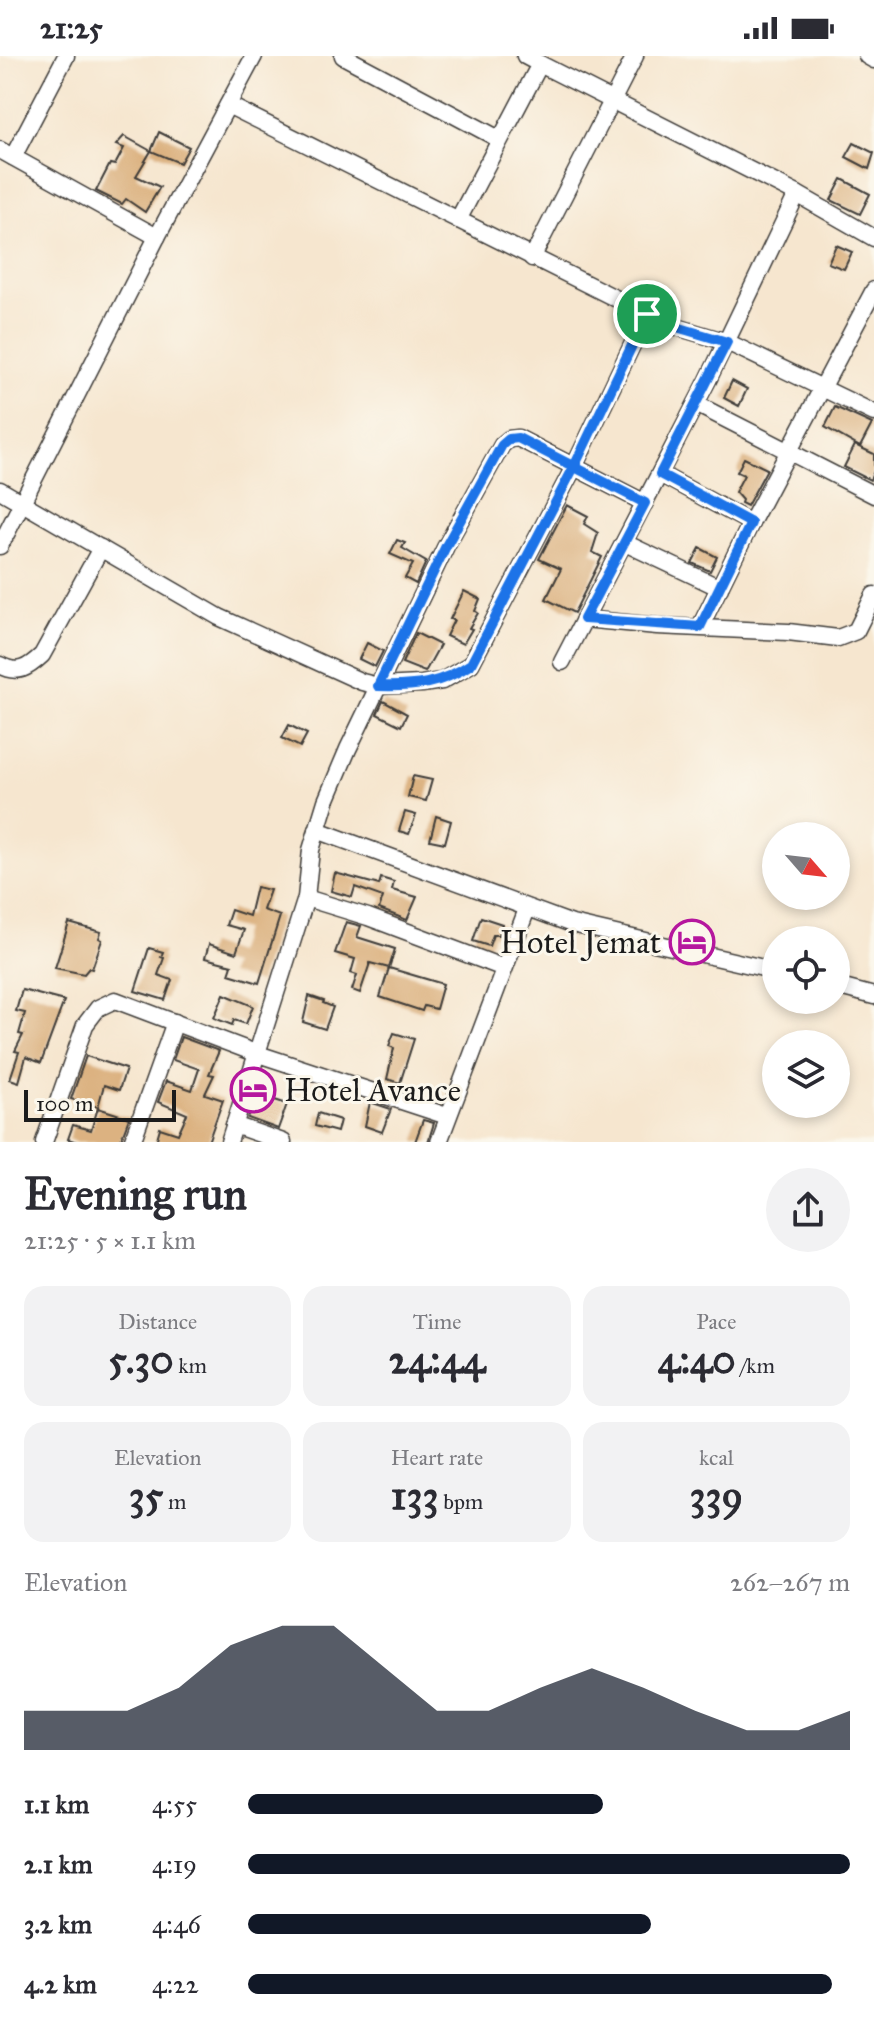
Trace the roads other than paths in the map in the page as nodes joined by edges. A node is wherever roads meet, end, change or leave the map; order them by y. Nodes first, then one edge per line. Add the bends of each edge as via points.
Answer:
1 (66, 56) edge
2 (254, 56) edge
3 (343, 56) edge
4 (635, 56) edge
5 (867, 56) edge
6 (532, 60) edge
7 (874, 60) edge
8 (611, 101) junction
9 (228, 105) junction
10 (499, 139) junction
11 (6, 154) edge
12 (797, 194) junction
13 (458, 220) junction
14 (157, 237) junction
15 (874, 238) edge
16 (532, 258) junction
17 (874, 290) edge
18 (647, 314) junction
19 (867, 323) edge
20 (727, 342) junction
21 (823, 387) junction
22 (696, 404) junction
23 (874, 413) edge
24 (789, 453) junction
25 (574, 467) junction
26 (660, 474) junction
27 (0, 490) edge
28 (874, 495) edge
29 (22, 501) junction
30 (645, 503) junction
31 (751, 523) junction
32 (625, 543) junction
33 (0, 546) edge
34 (101, 548) junction
35 (720, 588) junction
36 (874, 595) edge
37 (584, 619) junction
38 (700, 627) junction
39 (562, 662) dead end
40 (0, 665) edge
41 (378, 686) junction
42 (317, 830) junction
43 (306, 898) junction
44 (527, 909) junction
45 (504, 968) junction
46 (762, 968) edge
47 (850, 990) edge
48 (874, 996) edge
49 (175, 1022) junction
50 (258, 1054) junction
51 (447, 1116) junction
52 (234, 1125) junction
53 (44, 1142) edge
54 (132, 1142) edge
55 (229, 1142) edge
56 (283, 1142) edge
57 (439, 1142) edge

1 - 11 street
2 - 9 street
3 - 10 street
4 - 8 street
5 - 7 street
6 - 8 street
6 - 10 street
8 - 12 street
8 - 16 street
9 - 13 street
9 - 14 street
10 - 13 street
11 - 14 street
12 - 15 street
12 - 20 street
13 - 16 street
14 - 29 street
16 - 18 street
17 - 19 street
18 - 20 street
18 - 25 street
19 - 21 street
20 - 21 street
20 - 22 street
21 - 23 street
21 - 24 street
22 - 24 street
22 - 26 street
24 - 28 street
24 - 31 street
25 - 30 street
25 - 41 street via 471,664 442,681
25 - 41 street via 518,438 502,445
26 - 30 street
26 - 31 street
27 - 29 street
29 - 33 street
29 - 34 street
30 - 32 street
31 - 35 street
32 - 35 street
32 - 37 street
34 - 40 street via 42,655 28,668
34 - 41 street via 219,617
35 - 38 street
36 - 38 street via 856,631 847,637
37 - 38 street
37 - 39 street
41 - 42 street
42 - 43 street
42 - 44 street
43 - 45 street
43 - 50 street
44 - 45 street
44 - 46 street
45 - 51 street
47 - 48 street
49 - 50 street
49 - 53 street via 115,1000 98,1008 85,1025
49 - 54 street
50 - 51 street
50 - 52 street
51 - 57 street
52 - 55 street
52 - 56 street

